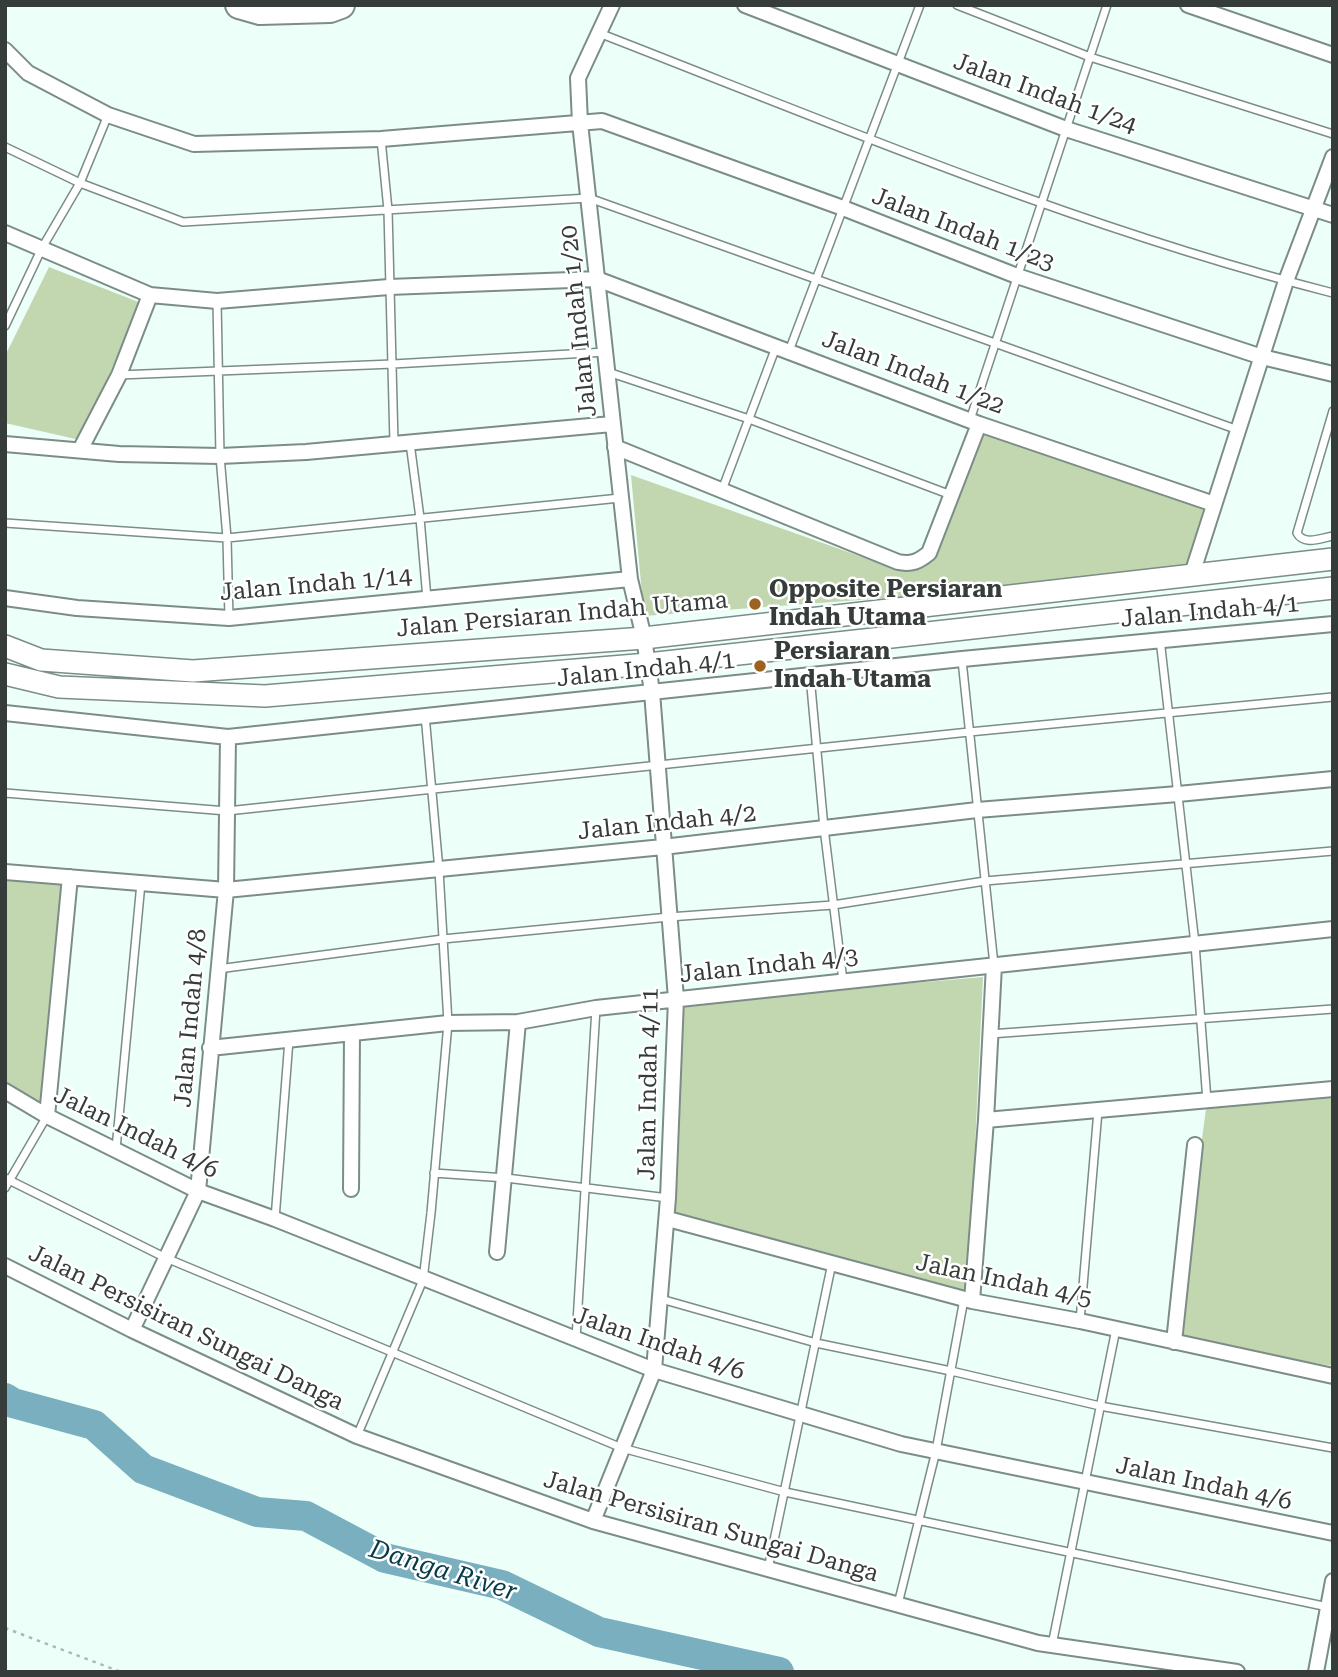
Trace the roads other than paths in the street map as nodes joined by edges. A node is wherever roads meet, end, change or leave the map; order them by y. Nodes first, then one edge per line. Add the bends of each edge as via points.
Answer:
1 (239, 5) edge
2 (341, 5) edge
3 (612, 5) edge
4 (745, 5) edge
5 (920, 5) edge
6 (957, 5) edge
7 (1107, 5) edge
8 (1188, 5) edge
9 (599, 33) junction
10 (5, 50) edge
11 (1333, 55) edge
12 (1090, 57) junction
13 (898, 64) junction
14 (108, 115) junction
15 (580, 122) junction
16 (1066, 129) junction
17 (1333, 134) edge
18 (869, 138) junction
19 (381, 139) junction
20 (5, 147) edge
21 (1333, 158) edge
22 (80, 183) junction
23 (589, 198) junction
24 (1041, 204) junction
25 (843, 208) junction
26 (388, 210) junction
27 (1315, 210) junction
28 (1333, 215) edge
29 (5, 233) edge
30 (42, 248) junction
31 (1017, 276) junction
32 (597, 279) junction
33 (816, 279) junction
34 (1286, 281) junction
35 (389, 287) junction
36 (1333, 293) edge
37 (150, 295) junction
38 (217, 301) junction
39 (5, 326) edge
40 (995, 343) junction
41 (783, 348) junction
42 (607, 352) junction
43 (1262, 356) junction
44 (393, 364) junction
45 (217, 370) junction
46 (608, 372) junction
47 (1333, 374) edge
48 (119, 375) junction
49 (1333, 411) edge
50 (749, 419) junction
51 (974, 422) junction
52 (612, 424) junction
53 (1238, 430) junction
54 (394, 443) junction
55 (410, 443) junction
56 (5, 444) edge
57 (615, 447) junction
58 (79, 450) junction
59 (220, 456) junction
60 (722, 491) junction
61 (951, 495) junction
62 (621, 498) junction
63 (1214, 505) junction
64 (420, 518) junction
65 (5, 523) edge
66 (1333, 536) edge
67 (227, 538) junction
68 (1333, 559) edge
69 (1192, 574) junction
70 (630, 579) junction
71 (1333, 588) edge
72 (5, 598) edge
73 (427, 598) junction
74 (229, 618) junction
75 (1333, 624) edge
76 (644, 638) junction
77 (1160, 639) junction
78 (5, 646) edge
79 (962, 659) junction
80 (648, 664) junction
81 (5, 674) edge
82 (810, 675) junction
83 (652, 692) junction
84 (1333, 697) edge
85 (5, 713) edge
86 (1168, 713) junction
87 (425, 715) junction
88 (969, 732) junction
89 (228, 737) junction
90 (816, 749) junction
91 (657, 765) junction
92 (1333, 779) edge
93 (431, 789) junction
94 (5, 793) edge
95 (1178, 794) junction
96 (977, 810) junction
97 (227, 811) junction
98 (824, 828) junction
99 (663, 847) junction
100 (1333, 852) edge
101 (1185, 863) junction
102 (439, 870) junction
103 (5, 872) edge
104 (70, 877) junction
105 (985, 881) junction
106 (141, 883) junction
107 (226, 890) junction
108 (833, 905) junction
109 (669, 917) junction
110 (1333, 929) edge
111 (443, 939) junction
112 (1195, 944) junction
113 (994, 965) junction
114 (218, 969) junction
115 (843, 981) junction
116 (676, 999) junction
117 (596, 1007) junction
118 (1333, 1009) edge
119 (1201, 1017) junction
120 (447, 1023) junction
121 (518, 1023) junction
122 (352, 1034) junction
123 (990, 1034) junction
124 (289, 1039) junction
125 (210, 1048) junction
126 (1333, 1089) edge
127 (5, 1091) edge
128 (1207, 1102) junction
129 (1098, 1111) junction
130 (47, 1115) junction
131 (986, 1120) junction
132 (1195, 1145) dead end
133 (116, 1150) junction
134 (434, 1173) junction
135 (506, 1178) junction
136 (8, 1179) edge
137 (5, 1188) edge
138 (585, 1188) junction
139 (351, 1189) dead end
140 (198, 1191) junction
141 (668, 1198) junction
142 (275, 1219) junction
143 (668, 1219) junction
144 (497, 1252) dead end
145 (166, 1258) junction
146 (832, 1263) junction
147 (5, 1266) edge
148 (422, 1280) junction
149 (660, 1299) junction
150 (968, 1300) junction
151 (1080, 1321) junction
152 (1116, 1329) junction
153 (132, 1330) junction
154 (576, 1340) junction
155 (1174, 1342) junction
156 (816, 1343) junction
157 (393, 1351) junction
158 (654, 1370) junction
159 (951, 1371) junction
160 (1333, 1376) edge
161 (1100, 1406) junction
162 (802, 1415) junction
163 (357, 1436) junction
164 (622, 1448) junction
165 (1333, 1448) edge
166 (936, 1451) junction
167 (1084, 1482) junction
168 (785, 1492) junction
169 (593, 1521) junction
170 (919, 1521) junction
171 (1333, 1533) edge
172 (1070, 1553) junction
173 (768, 1569) junction
174 (1333, 1581) edge
175 (898, 1605) junction
176 (1328, 1607) junction
177 (1051, 1645) junction
178 (1237, 1672) edge
179 (1316, 1672) edge

1 - 2 highway via 260,11
3 - 9 street, Jalan Indah 1/20
4 - 13 street, Jalan Indah 1/24
5 - 13 lane
6 - 12 lane
7 - 12 lane
8 - 11 street
9 - 15 street, Jalan Indah 1/20 via 578,78
9 - 18 lane
10 - 14 street, Jalan Indah 1/23 via 28,73
12 - 16 lane
12 - 17 lane
13 - 16 street, Jalan Indah 1/24
13 - 18 lane
14 - 19 street, Jalan Indah 1/23 via 194,144
14 - 22 lane
15 - 19 street, Jalan Indah 1/23
15 - 23 street, Jalan Indah 1/20
15 - 25 street, Jalan Indah 1/23 via 602,121
16 - 24 lane
16 - 27 street, Jalan Indah 1/24
18 - 24 lane
18 - 25 lane
19 - 26 lane
20 - 22 lane
21 - 27 street
22 - 26 lane via 183,222
22 - 30 lane
23 - 26 lane
23 - 32 street, Jalan Indah 1/20
23 - 33 lane
24 - 31 lane
24 - 34 lane
25 - 31 street, Jalan Indah 1/23
25 - 33 lane
26 - 35 lane
27 - 28 street, Jalan Indah 1/24
27 - 34 street
29 - 30 street
30 - 37 street
30 - 39 lane
31 - 40 lane
31 - 43 street, Jalan Indah 1/23
32 - 35 street
32 - 41 street, Jalan Indah 1/22
32 - 42 street, Jalan Indah 1/20
33 - 40 lane
33 - 41 lane
34 - 36 lane
34 - 43 street
35 - 38 street
35 - 44 lane
37 - 38 street
37 - 48 street
38 - 45 lane
40 - 51 lane
40 - 53 lane
41 - 50 lane
41 - 51 street, Jalan Indah 1/22
42 - 44 lane
42 - 46 street, Jalan Indah 1/20
43 - 47 street, Jalan Indah 1/23
43 - 53 street
44 - 45 lane
44 - 54 lane
45 - 48 lane
45 - 59 lane
46 - 50 lane
46 - 52 street, Jalan Indah 1/20
48 - 58 street
49 - 66 lane via 1297,533 1306,541
50 - 60 lane
50 - 61 lane
51 - 61 street
51 - 63 street, Jalan Indah 1/22
52 - 55 street
52 - 57 street, Jalan Indah 1/20
53 - 63 street
54 - 55 street
54 - 59 street
55 - 64 lane
56 - 58 street
57 - 60 street
57 - 62 street, Jalan Indah 1/20
58 - 59 street
59 - 67 lane
60 - 61 street via 908,564 929,552
62 - 64 lane
62 - 70 street, Jalan Indah 1/20
63 - 69 street
64 - 67 lane
64 - 73 lane
65 - 67 lane
67 - 74 lane
68 - 69 main road, Jalan Persiaran Indah Utama
69 - 76 main road, Jalan Persiaran Indah Utama
70 - 73 street, Jalan Indah 1/14
70 - 76 street, Jalan Indah 1/20
71 - 80 main road
72 - 74 street, Jalan Indah 1/14 via 77,608
73 - 74 street, Jalan Indah 1/14
75 - 77 street, Jalan Indah 4/1
76 - 78 main road, Jalan Persiaran Indah Utama via 193,671 41,660
76 - 80 street, Jalan Indah 4/11
77 - 79 street, Jalan Indah 4/1
77 - 86 lane
79 - 82 street, Jalan Indah 4/1
79 - 88 lane
80 - 81 main road via 265,696 59,687
80 - 83 street, Jalan Indah 4/11
82 - 83 street, Jalan Indah 4/1
82 - 90 lane
83 - 87 street, Jalan Indah 4/1
83 - 91 street, Jalan Indah 4/11
84 - 86 lane
85 - 89 street, Jalan Indah 4/1
86 - 88 lane
86 - 95 lane
87 - 89 street, Jalan Indah 4/1
87 - 93 lane
88 - 90 lane
88 - 96 lane
89 - 97 street, Jalan Indah 4/8
90 - 91 lane
90 - 98 lane
91 - 93 lane
91 - 99 street, Jalan Indah 4/11
92 - 95 street, Jalan Indah 4/2
93 - 97 lane
93 - 102 lane
94 - 97 lane
95 - 96 street, Jalan Indah 4/2
95 - 101 lane
96 - 98 street, Jalan Indah 4/2
96 - 105 lane
97 - 107 street, Jalan Indah 4/8
98 - 99 street, Jalan Indah 4/2
98 - 108 lane
99 - 102 street, Jalan Indah 4/2
99 - 109 street, Jalan Indah 4/11
100 - 101 lane
101 - 105 lane
101 - 112 lane
102 - 107 street, Jalan Indah 4/2
102 - 111 lane
103 - 104 street, Jalan Indah 4/2
104 - 106 street, Jalan Indah 4/2
104 - 130 street
105 - 108 lane
105 - 113 lane
106 - 107 street, Jalan Indah 4/2
106 - 133 lane
107 - 114 street, Jalan Indah 4/8
108 - 109 lane
108 - 115 lane
109 - 111 lane
109 - 116 street, Jalan Indah 4/11
110 - 112 street, Jalan Indah 4/3
111 - 114 lane
111 - 120 lane
112 - 113 street, Jalan Indah 4/3
112 - 119 lane
113 - 115 street, Jalan Indah 4/3
113 - 123 street
114 - 125 street, Jalan Indah 4/8
115 - 116 street, Jalan Indah 4/3
116 - 117 street, Jalan Indah 4/3
116 - 141 street, Jalan Indah 4/11
117 - 121 street, Jalan Indah 4/3
117 - 138 lane
118 - 119 lane
119 - 123 lane
119 - 128 lane
120 - 121 street, Jalan Indah 4/3
120 - 122 street, Jalan Indah 4/3
120 - 134 lane
121 - 135 street
122 - 124 street, Jalan Indah 4/3
122 - 139 street
123 - 131 street
124 - 125 street, Jalan Indah 4/3
124 - 142 lane
125 - 140 street, Jalan Indah 4/8
126 - 128 street
127 - 130 street, Jalan Indah 4/6
128 - 129 street
129 - 131 street
129 - 151 lane
130 - 133 street, Jalan Indah 4/6
130 - 136 lane
131 - 150 street
132 - 155 street
133 - 140 street, Jalan Indah 4/6
134 - 135 lane
134 - 148 lane
135 - 138 lane
135 - 144 street
136 - 137 lane
136 - 145 lane
138 - 141 lane
138 - 154 lane
140 - 142 street, Jalan Indah 4/6
140 - 145 street, Jalan Indah 4/8
141 - 143 street, Jalan Indah 4/11
142 - 148 street, Jalan Indah 4/6
143 - 146 street, Jalan Indah 4/5
143 - 149 street, Jalan Indah 4/11
145 - 153 street, Jalan Indah 4/8
145 - 157 lane
146 - 150 street, Jalan Indah 4/5
146 - 156 lane
147 - 153 street, Jalan Persisiran Sungai Danga
148 - 154 street, Jalan Indah 4/6
148 - 157 lane
149 - 156 lane
149 - 158 street, Jalan Indah 4/11
150 - 151 street, Jalan Indah 4/5
150 - 159 lane
151 - 152 street, Jalan Indah 4/5
152 - 155 street, Jalan Indah 4/5
152 - 161 lane
153 - 163 street, Jalan Persisiran Sungai Danga
154 - 158 street, Jalan Indah 4/6
155 - 160 street, Jalan Indah 4/5
156 - 159 lane
156 - 162 lane
157 - 163 lane
157 - 164 lane
158 - 162 street, Jalan Indah 4/6
158 - 164 street, Jalan Indah 4/11
159 - 161 lane
159 - 166 lane
161 - 165 lane
161 - 167 lane
162 - 166 street, Jalan Indah 4/6
162 - 168 lane
163 - 169 street, Jalan Persisiran Sungai Danga
164 - 168 lane
164 - 169 street, Jalan Indah 4/11
166 - 167 street, Jalan Indah 4/6
166 - 170 lane
167 - 171 street, Jalan Indah 4/6
167 - 172 lane
168 - 170 lane
168 - 173 lane
169 - 173 street, Jalan Persisiran Sungai Danga
170 - 172 lane
170 - 175 lane
172 - 176 lane
172 - 177 lane
173 - 175 street, Jalan Persisiran Sungai Danga
174 - 176 street
175 - 177 street, Jalan Persisiran Sungai Danga
176 - 179 street
177 - 178 street, Jalan Persisiran Sungai Danga

